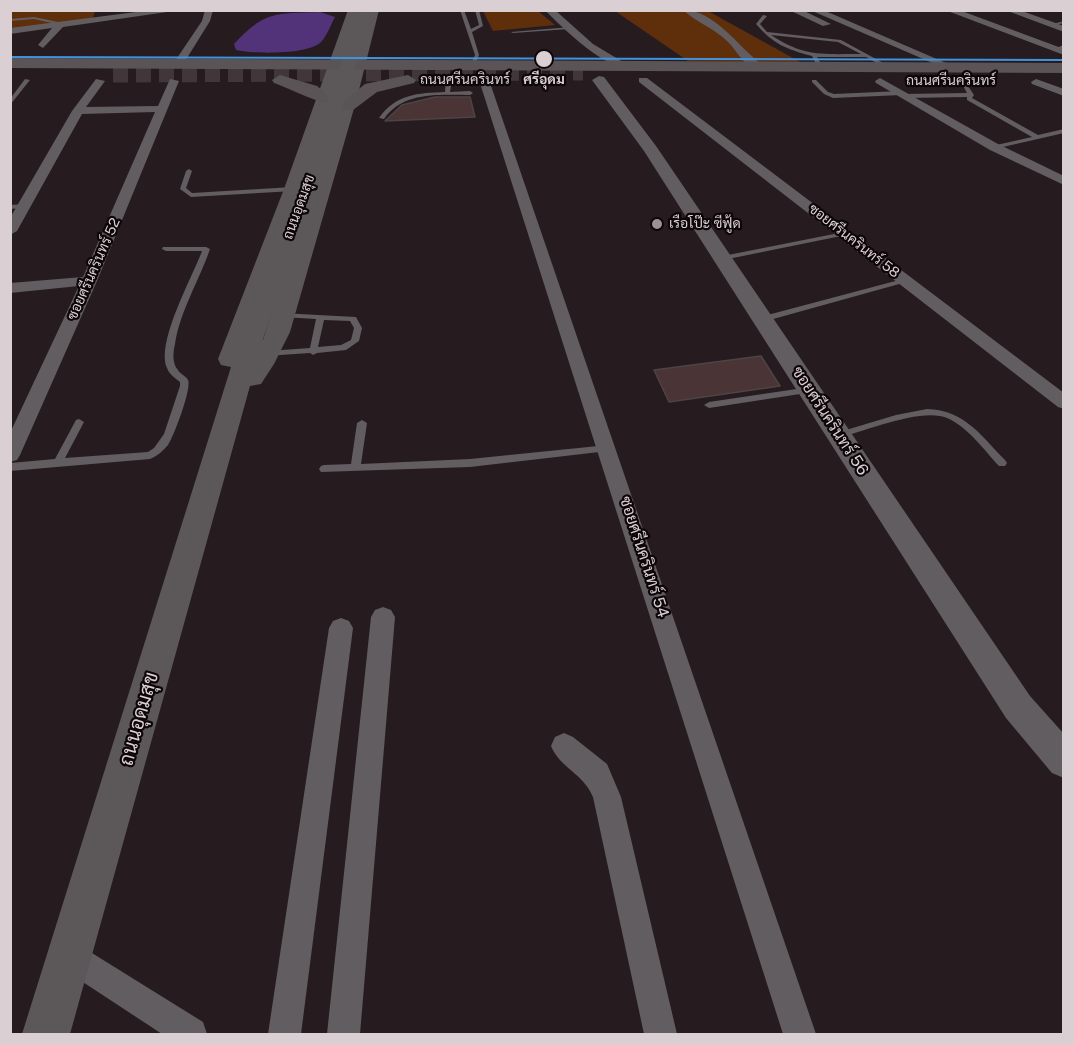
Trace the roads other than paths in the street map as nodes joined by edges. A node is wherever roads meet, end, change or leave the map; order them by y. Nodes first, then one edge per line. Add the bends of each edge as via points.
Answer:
1 (177, 10) edge
2 (209, 10) edge
3 (354, 10) edge
4 (364, 10) edge
5 (373, 10) edge
6 (462, 10) edge
7 (477, 10) edge
8 (549, 10) edge
9 (687, 10) edge
10 (793, 10) edge
11 (814, 10) edge
12 (949, 10) edge
13 (1009, 10) edge
14 (765, 16) dead end
15 (10, 20) edge
16 (1064, 22) edge
17 (61, 24) junction
18 (1052, 25) junction
19 (569, 28) junction
20 (1064, 29) edge
21 (368, 30) junction
22 (10, 31) edge
23 (470, 32) junction
24 (513, 32) dead end
25 (766, 33) junction
26 (344, 38) junction
27 (44, 45) dead end
28 (590, 46) junction
29 (364, 47) junction
30 (1061, 49) edge
31 (868, 56) junction
32 (10, 63) edge
33 (178, 64) junction
34 (297, 64) junction
35 (394, 64) junction
36 (619, 64) junction
37 (756, 65) junction
38 (923, 66) junction
39 (948, 66) junction
40 (816, 67) junction
41 (1064, 68) edge
42 (10, 69) edge
43 (333, 72) junction
44 (357, 72) junction
45 (587, 72) junction
46 (882, 73) junction
47 (10, 74) edge
48 (484, 75) junction
49 (113, 76) junction
50 (1064, 76) edge
51 (206, 77) junction
52 (19, 80) edge
53 (48, 80) dead end
54 (79, 80) dead end
55 (280, 80) junction
56 (408, 80) junction
57 (643, 80) junction
58 (152, 81) dead end
59 (174, 81) junction
60 (1036, 82) junction
61 (1064, 82) edge
62 (448, 87) junction
63 (967, 88) junction
64 (1064, 93) edge
65 (903, 94) junction
66 (324, 99) junction
67 (10, 103) edge
68 (347, 106) junction
69 (161, 109) junction
70 (78, 111) junction
71 (382, 118) dead end
72 (1064, 131) edge
73 (1036, 137) junction
74 (994, 147) junction
75 (333, 152) junction
76 (305, 153) junction
77 (189, 171) dead end
78 (1064, 181) edge
79 (293, 189) junction
80 (25, 206) junction
81 (10, 207) edge
82 (10, 231) edge
83 (844, 234) junction
84 (166, 249) dead end
85 (723, 258) junction
86 (89, 281) junction
87 (906, 281) junction
88 (10, 288) edge
89 (283, 315) junction
90 (320, 318) junction
91 (763, 319) junction
92 (259, 347) junction
93 (313, 352) junction
94 (810, 390) junction
95 (230, 403) junction
96 (1064, 403) edge
97 (709, 405) dead end
98 (79, 422) dead end
99 (362, 423) dead end
100 (839, 435) junction
101 (608, 448) junction
102 (10, 455) edge
103 (58, 462) junction
104 (1002, 463) dead end
105 (10, 467) edge
106 (356, 467) junction
107 (324, 469) dead end
108 (383, 617) dead end
109 (341, 628) dead end
110 (564, 746) dead end
111 (1064, 761) edge
112 (71, 956) junction
113 (46, 1035) edge
114 (191, 1035) edge
115 (284, 1035) edge
116 (343, 1035) edge
117 (661, 1035) edge
118 (800, 1035) edge

1 - 17 street
2 - 33 street
3 - 26 main road, ถนนอุดมสุข
4 - 92 main road, ถนนอุดมสุข, bridge
5 - 21 main road, ถนนอุดมสุข
6 - 23 lane
7 - 23 lane via 481,26
8 - 19 street
9 - 37 street via 731,39
10 - 38 street
11 - 39 street
12 - 30 street
13 - 18 street
14 - 25 lane via 758,24
15 - 17 lane via 34,18
16 - 18 lane
17 - 22 street
17 - 27 street
18 - 20 street
19 - 24 lane
19 - 28 street
21 - 26 main road
21 - 29 main road, ถนนอุดมสุข
23 - 48 lane
25 - 31 lane via 839,42
25 - 40 lane
26 - 34 main road via 324,55
26 - 43 main road, ถนนอุดมสุข
28 - 36 street
28 - 45 street
29 - 35 main road via 371,56
29 - 44 main road, ถนนอุดมสุข
31 - 40 lane
31 - 46 lane
32 - 33 main road, ถนนศรีนครินทร์
33 - 51 main road, ถนนศรีนครินทร์
34 - 43 main road, ถนนศรีนครินทร์
34 - 51 main road, ถนนศรีนครินทร์
35 - 44 main road, ถนนศรีนครินทร์
35 - 48 main road, ถนนศรีนครินทร์
36 - 37 main road, ถนนศรีนครินทร์
36 - 45 main road, ถนนศรีนครินทร์
37 - 40 main road, ถนนศรีนครินทร์
38 - 39 main road, ถนนศรีนครินทร์
38 - 46 main road, ถนนศรีนครินทร์
39 - 41 main road, ถนนศรีนครินทร์
40 - 46 main road, ถนนศรีนครินทร์
40 - 57 main road, ถนนศรีนครินทร์
40 - 65 lane via 826,93 833,96
41 - 45 main road, ถนนศรีนครินทร์
42 - 49 main road
43 - 44 main road, ถนนศรีนครินทร์
43 - 55 main road, ถนนศรีนครินทร์
43 - 66 main road, ถนนอุดมสุข
44 - 56 main road, ถนนศรีนครินทร์
44 - 68 main road, ถนนอุดมสุข
45 - 48 main road, ถนนศรีนครินทร์
45 - 50 main road, ถนนศรีนครินทร์
45 - 57 main road, ถนนศรีนครินทร์
45 - 85 street, ซอยศรีนครินทร์ 56 via 651,149
46 - 63 main road, ถนนศรีนครินทร์
46 - 65 street
47 - 49 main road
48 - 62 main road, ถนนศรีนครินทร์
48 - 101 street, ซอยศรีนครินทร์ 54
49 - 54 main road
49 - 70 street
51 - 55 main road, ถนนศรีนครินทร์
51 - 59 main road, ถนนศรีนครินทร์
52 - 53 main road
52 - 67 lane
55 - 66 main road via 311,90
56 - 62 main road, ถนนศรีนครินทร์
56 - 68 main road via 371,88
57 - 83 street, ซอยศรีนครินทร์ 58
58 - 59 main road, ถนนศรีนครินทร์
59 - 69 street, ซอยศรีนครินทร์ 52
60 - 61 main road, ถนนศรีนครินทร์
60 - 63 main road, ถนนศรีนครินทร์
60 - 64 street
62 - 71 lane via 395,104
63 - 65 lane
63 - 73 lane via 969,99
65 - 74 street
66 - 76 main road, ถนนอุดมสุข
68 - 75 main road, ถนนอุดมสุข
69 - 70 street
69 - 86 street, ซอยศรีนครินทร์ 52
70 - 80 street
72 - 73 lane
73 - 74 lane
74 - 78 street
75 - 76 main road via 322,146
75 - 89 main road, ถนนอุดมสุข
76 - 79 main road, ถนนอุดมสุข
77 - 79 lane via 183,189 191,195
79 - 95 main road, ถนนอุดมสุข via 229,361
80 - 81 lane
80 - 82 street
83 - 85 lane
83 - 87 street, ซอยศรีนครินทร์ 58
84 - 103 lane via 206,249 171,340 172,371 184,381 184,386 166,442 160,451 150,455
85 - 91 street, ซอยศรีนครินทร์ 56
86 - 88 street
86 - 102 street, ซอยศรีนครินทร์ 52
87 - 91 lane
87 - 96 street, ซอยศรีนครินทร์ 58
89 - 90 lane
89 - 92 main road, ถนนอุดมสุข
90 - 93 lane
90 - 93 lane via 353,319 358,328 350,345
91 - 94 street, ซอยศรีนครินทร์ 56
92 - 93 lane
92 - 95 main road, ถนนอุดมสุข
94 - 97 lane
94 - 100 street, ซอยศรีนครินทร์ 56
95 - 112 main road, ถนนอุดมสุข
98 - 103 lane
99 - 106 lane
100 - 104 lane via 922,413 941,412 953,417
100 - 111 street, ซอยศรีนครินทร์ 56 via 1018,707
101 - 106 lane via 470,463
101 - 118 street, ซอยศรีนครินทร์ 54
103 - 105 lane
106 - 107 lane
108 - 116 street
109 - 115 street
110 - 117 street via 597,774 608,796
112 - 113 main road, ถนนอุดมสุข
112 - 114 street

